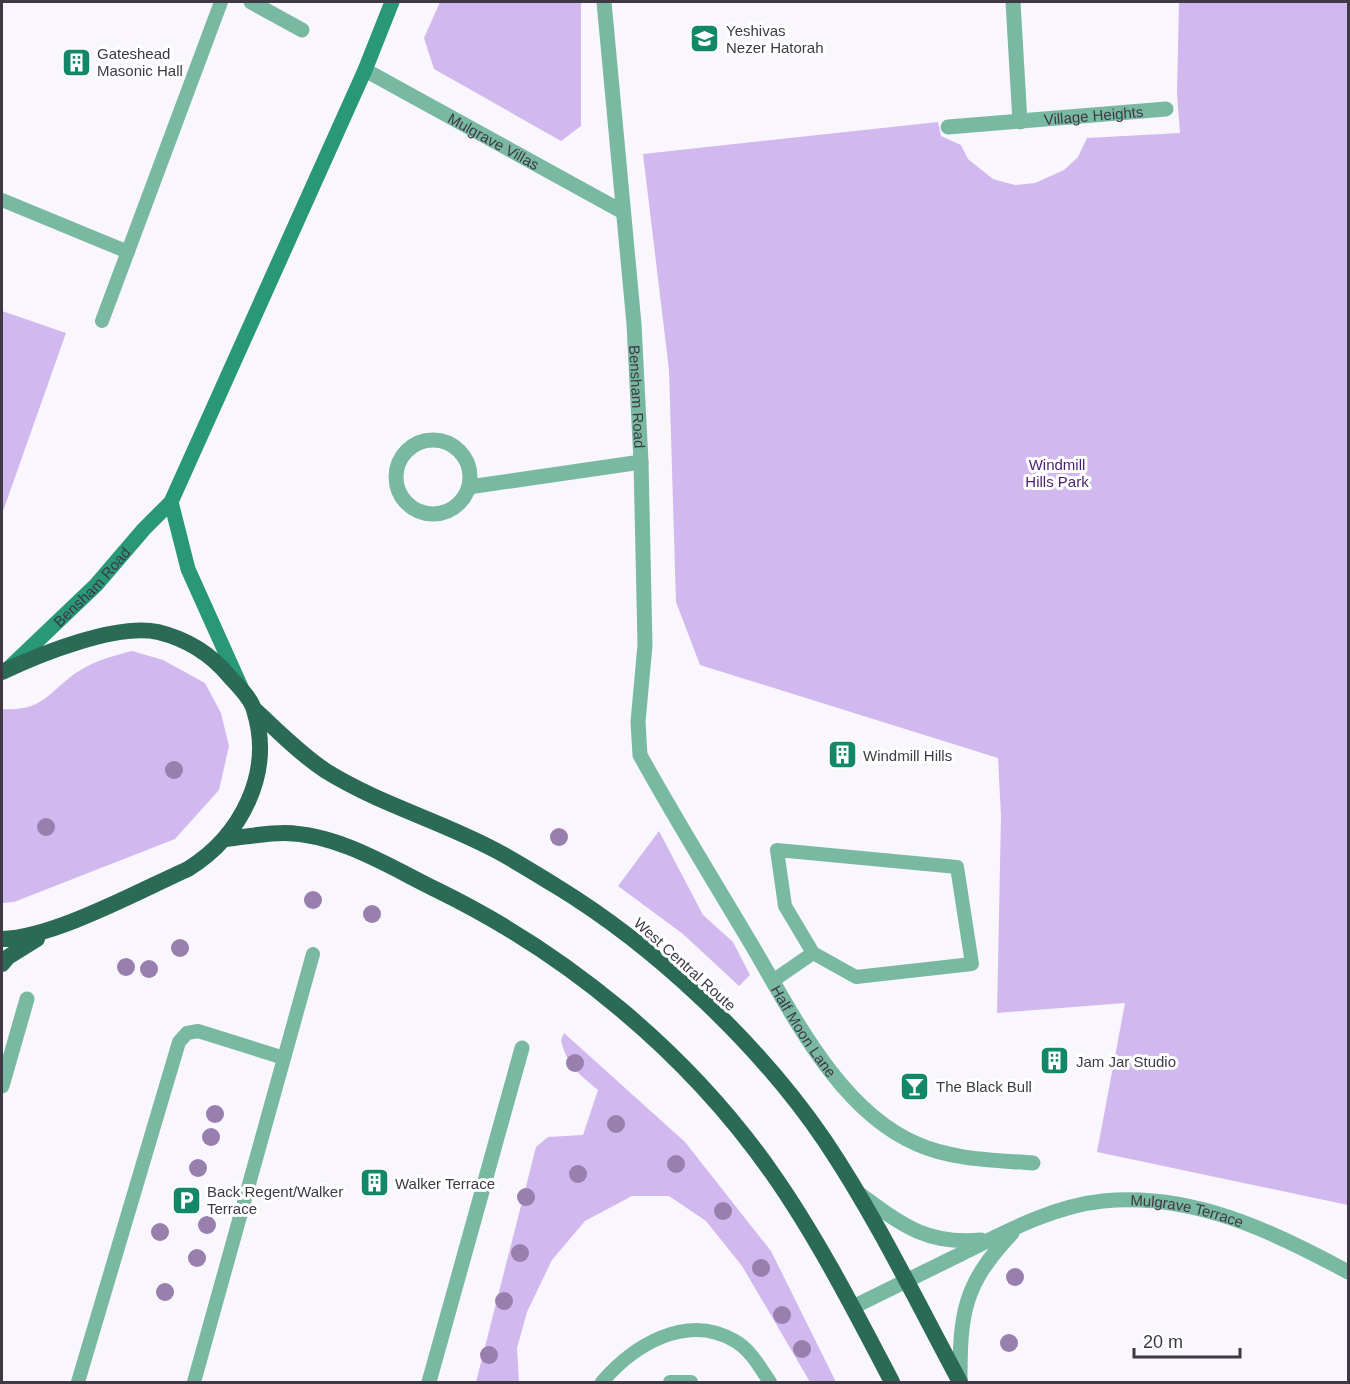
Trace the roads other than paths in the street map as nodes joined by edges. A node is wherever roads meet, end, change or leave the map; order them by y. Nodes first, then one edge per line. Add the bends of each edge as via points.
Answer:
1 (221, 2) edge
2 (251, 2) edge
3 (392, 2) edge
4 (604, 2) edge
5 (1013, 2) edge
6 (302, 30) dead end
7 (365, 70) junction
8 (1166, 109) dead end
9 (1020, 122) junction
10 (948, 127) dead end
11 (2, 200) edge
12 (623, 212) junction
13 (128, 252) junction
14 (102, 321) dead end
15 (640, 462) junction
16 (469, 487) junction
17 (171, 502) junction
18 (5, 670) edge
19 (244, 693) junction
20 (254, 709) junction
21 (658, 788) joint
22 (226, 839) junction
23 (53, 928) junction
24 (2, 939) edge
25 (813, 953) junction
26 (313, 954) dead end
27 (2, 964) edge
28 (774, 981) junction
29 (27, 999) dead end
30 (522, 1048) dead end
31 (284, 1058) junction
32 (2, 1086) edge
33 (1033, 1163) dead end
34 (856, 1191) junction
35 (1018, 1226) junction
36 (990, 1240) junction
37 (1348, 1272) edge
38 (905, 1282) junction
39 (853, 1307) junction
40 (960, 1382) edge
41 (78, 1383) edge
42 (195, 1383) edge
43 (429, 1383) edge
44 (602, 1383) edge
45 (670, 1383) edge
46 (691, 1383) edge
47 (770, 1383) edge
48 (892, 1383) edge

1 - 13 lane
2 - 6 street
3 - 7 main road, Bensham Road
4 - 12 street, Bensham Road
5 - 9 street
7 - 12 street, Mulgrave Villas
7 - 17 main road, Bensham Road
8 - 9 street, Village Heights
9 - 10 street, Village Heights
11 - 13 lane
12 - 15 street, Bensham Road
13 - 14 lane
15 - 16 street
15 - 21 street, Bensham Road via 645,645 637,740 640,755
16 - 16 street via 455,507 431,514 419,512 400,496 395,472 415,443 428,439 446,441 467,462
17 - 18 main road, Bensham Road via 96,585
17 - 19 main road via 196,590
18 - 19 highway via 107,634 131,630 157,632 203,650
19 - 20 highway
20 - 22 highway via 259,742 257,775 248,806
20 - 34 highway, West Central Route via 326,771 495,850 580,901 645,948 706,1003 768,1069 824,1140
21 - 28 street, Half Moon Lane
22 - 23 highway via 188,869
22 - 39 highway via 285,833 323,838 460,902 509,929 574,974 651,1036 711,1095 772,1173
23 - 24 highway
23 - 27 highway
25 - 25 lane via 856,977 972,964 957,867 777,850 785,906
25 - 28 lane
26 - 31 lane
28 - 33 street, Half Moon Lane via 825,1063 851,1096 881,1123 918,1144 973,1159
29 - 32 street
30 - 43 street
31 - 41 lane via 198,1031 187,1033 179,1042
31 - 42 lane
34 - 36 street, Mulgrave Terrace via 920,1234 950,1242
34 - 38 highway, West Central Route
35 - 36 street, Mulgrave Terrace
35 - 37 street, Mulgrave Terrace via 1053,1212 1101,1201 1162,1201 1230,1217
35 - 40 street, Mulgrave Terrace via 983,1267 971,1289 962,1322
36 - 38 street, Mulgrave Terrace
38 - 39 street, Mulgrave Terrace
38 - 40 highway, West Central Route
39 - 48 highway
44 - 47 lane via 622,1361 648,1342 671,1333 698,1331 735,1341
45 - 46 lane

